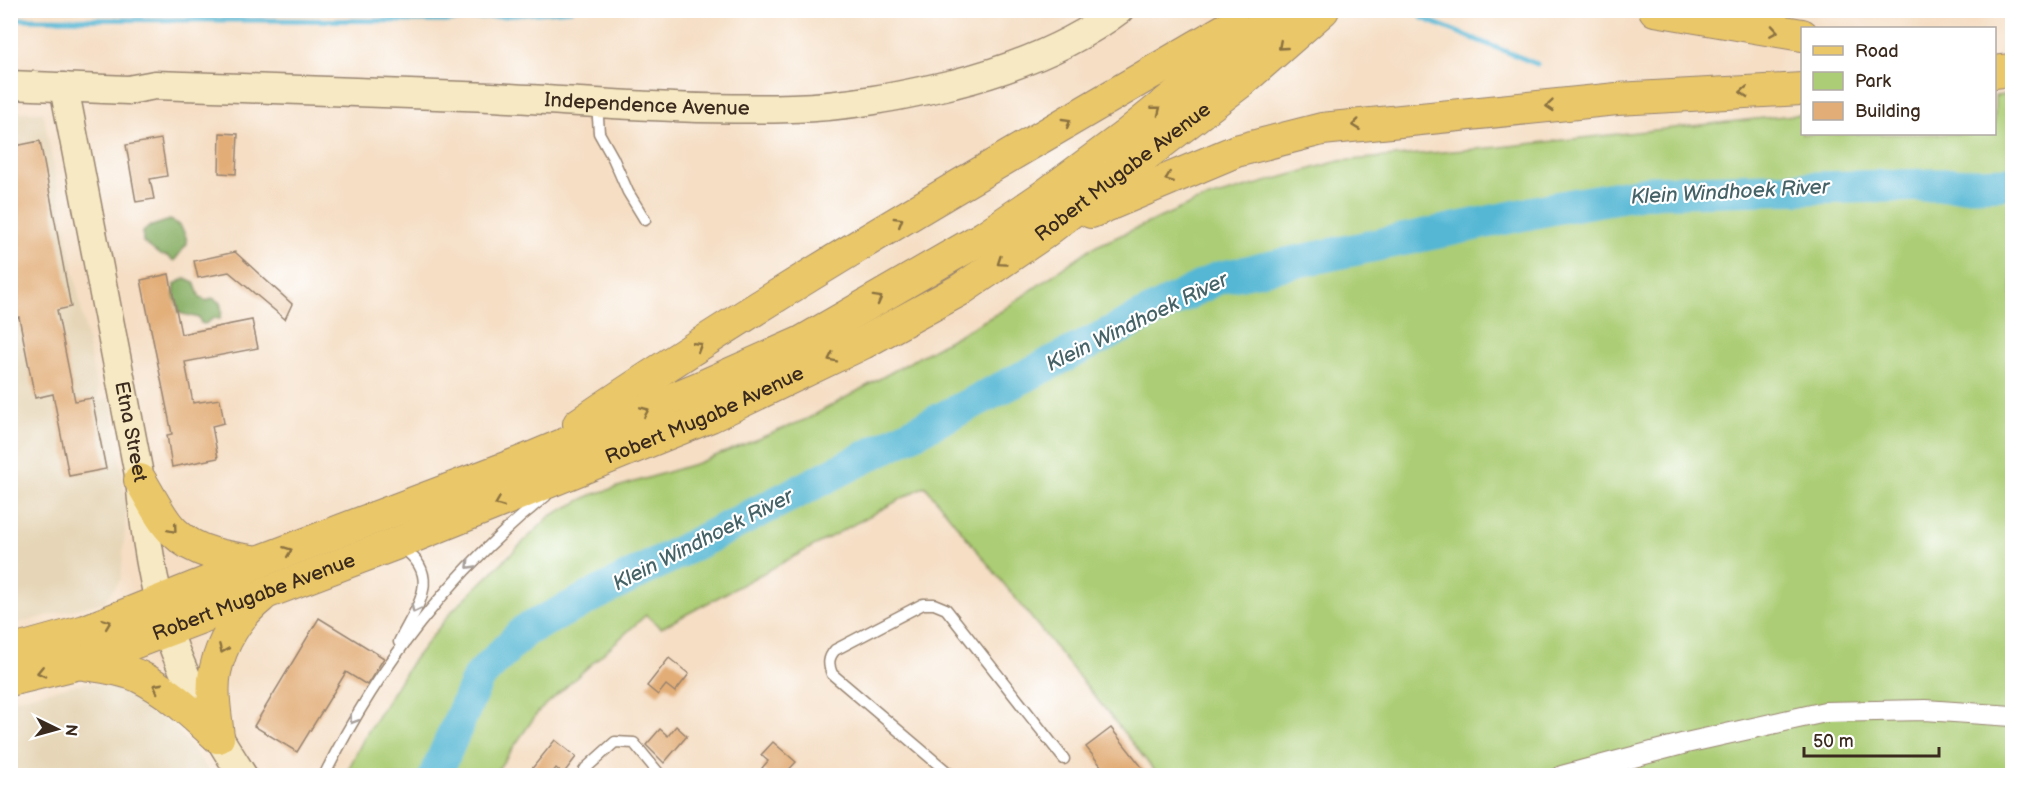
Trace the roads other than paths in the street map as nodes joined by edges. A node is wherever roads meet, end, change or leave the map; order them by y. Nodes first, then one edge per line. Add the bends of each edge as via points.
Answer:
1 (1119, 10) edge
2 (1281, 10) edge
3 (1323, 10) edge
4 (1655, 10) edge
5 (1233, 25) dead end
6 (1801, 35) edge
7 (1996, 54) edge
8 (2013, 55) edge
9 (2013, 70) edge
10 (10, 71) edge
11 (1996, 72) edge
12 (62, 80) junction
13 (10, 85) edge
14 (1801, 89) edge
15 (597, 103) junction
16 (645, 220) dead end
17 (1041, 235) junction
18 (527, 460) junction
19 (577, 472) junction
20 (141, 480) junction
21 (395, 544) junction
22 (258, 562) junction
23 (273, 590) junction
24 (164, 616) junction
25 (10, 652) edge
26 (390, 661) junction
27 (80, 663) junction
28 (10, 680) edge
29 (2013, 716) edge
30 (218, 737) junction
31 (1064, 759) dead end
32 (243, 776) edge
33 (324, 776) edge
34 (581, 776) edge
35 (661, 776) edge
36 (952, 776) edge
37 (1562, 776) edge

1 - 15 main road, Independence Avenue via 1082,36 1011,67 867,101 793,108
18 -> 2 main road, Robert Mugabe Avenue via 802,342 976,242 1124,137
3 -> 17 main road, Robert Mugabe Avenue via 1242,81
4 -> 6 main road
18 -> 5 main road via 657,371 894,223
7 - 8 main road
9 - 11 main road
10 - 12 main road, Independence Avenue
12 - 13 main road, Independence Avenue
12 - 15 main road, Independence Avenue via 128,90 155,85
12 - 20 main road, Etna Street
14 -> 17 main road via 1617,99 1322,129 1236,151
15 - 16 lane via 600,133
17 -> 19 main road, Robert Mugabe Avenue via 960,290 863,343 711,417
22 -> 18 main road, Robert Mugabe Avenue
19 -> 21 main road, Robert Mugabe Avenue
19 -> 26 lane via 511,524 451,585
20 -> 22 main road via 172,531 183,539 226,557
20 - 24 main road, Etna Street via 145,531
21 - 23 main road, Robert Mugabe Avenue
21 -> 26 lane via 413,556 424,575 423,591
22 - 24 main road, Robert Mugabe Avenue
23 - 24 main road, Robert Mugabe Avenue
23 -> 30 main road via 243,614 222,651 214,694
25 -> 24 main road, Robert Mugabe Avenue via 85,631
24 - 27 main road, Robert Mugabe Avenue
24 - 30 main road, Etna Street via 183,671
26 -> 33 lane via 345,733
27 -> 28 main road, Robert Mugabe Avenue
30 -> 27 main road via 165,691 140,676
29 - 37 street via 1925,710 1825,712 1686,742
30 - 32 main road, Etna Street
31 - 36 lane via 946,609 923,604 835,650 829,666 832,674
34 - 35 lane via 615,742 634,743

